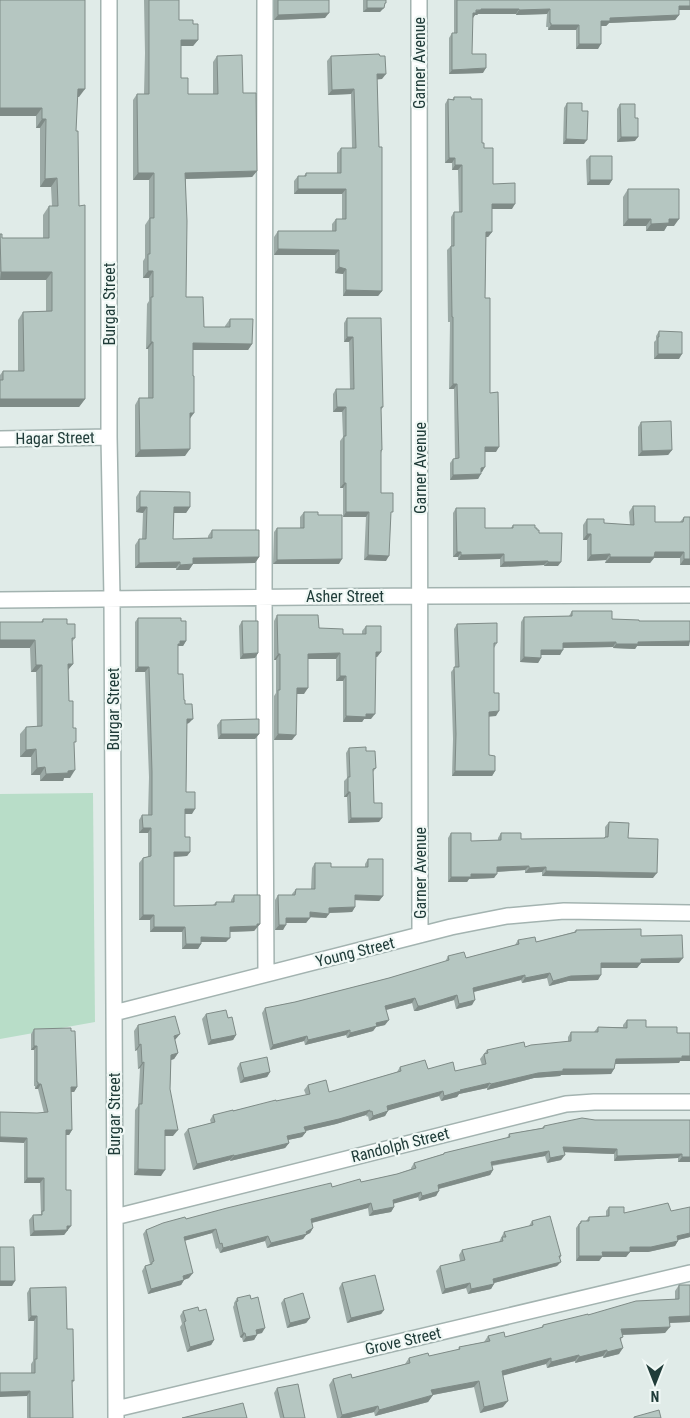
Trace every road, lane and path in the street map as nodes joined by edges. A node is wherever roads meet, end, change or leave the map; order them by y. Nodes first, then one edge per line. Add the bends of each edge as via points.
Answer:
1 (109, 0) edge
2 (265, 0) edge
3 (419, 0) edge
4 (109, 438) junction
5 (0, 439) edge
6 (690, 595) edge
7 (420, 596) junction
8 (264, 597) junction
9 (112, 598) junction
10 (0, 600) edge
11 (690, 913) edge
12 (420, 935) junction
13 (266, 974) junction
14 (114, 1013) junction
15 (690, 1102) edge
16 (115, 1217) junction
17 (690, 1273) edge
18 (116, 1413) edge

1 - 4 street, Burgar Street
2 - 8 street
3 - 7 street, Garner Avenue
4 - 5 street, Hagar Street
4 - 9 street, Burgar Street
6 - 7 street, Asher Street
7 - 8 street, Asher Street
7 - 12 street, Garner Avenue
8 - 9 street, Asher Street
8 - 13 street
9 - 10 street, Asher Street
9 - 14 street, Burgar Street
11 - 12 street, Young Street via 534,913
12 - 13 street, Young Street
13 - 14 street, Young Street
14 - 16 street, Burgar Street
15 - 16 street, Randolph Street via 566,1104
16 - 18 street, Burgar Street
17 - 18 street, Grove Street

